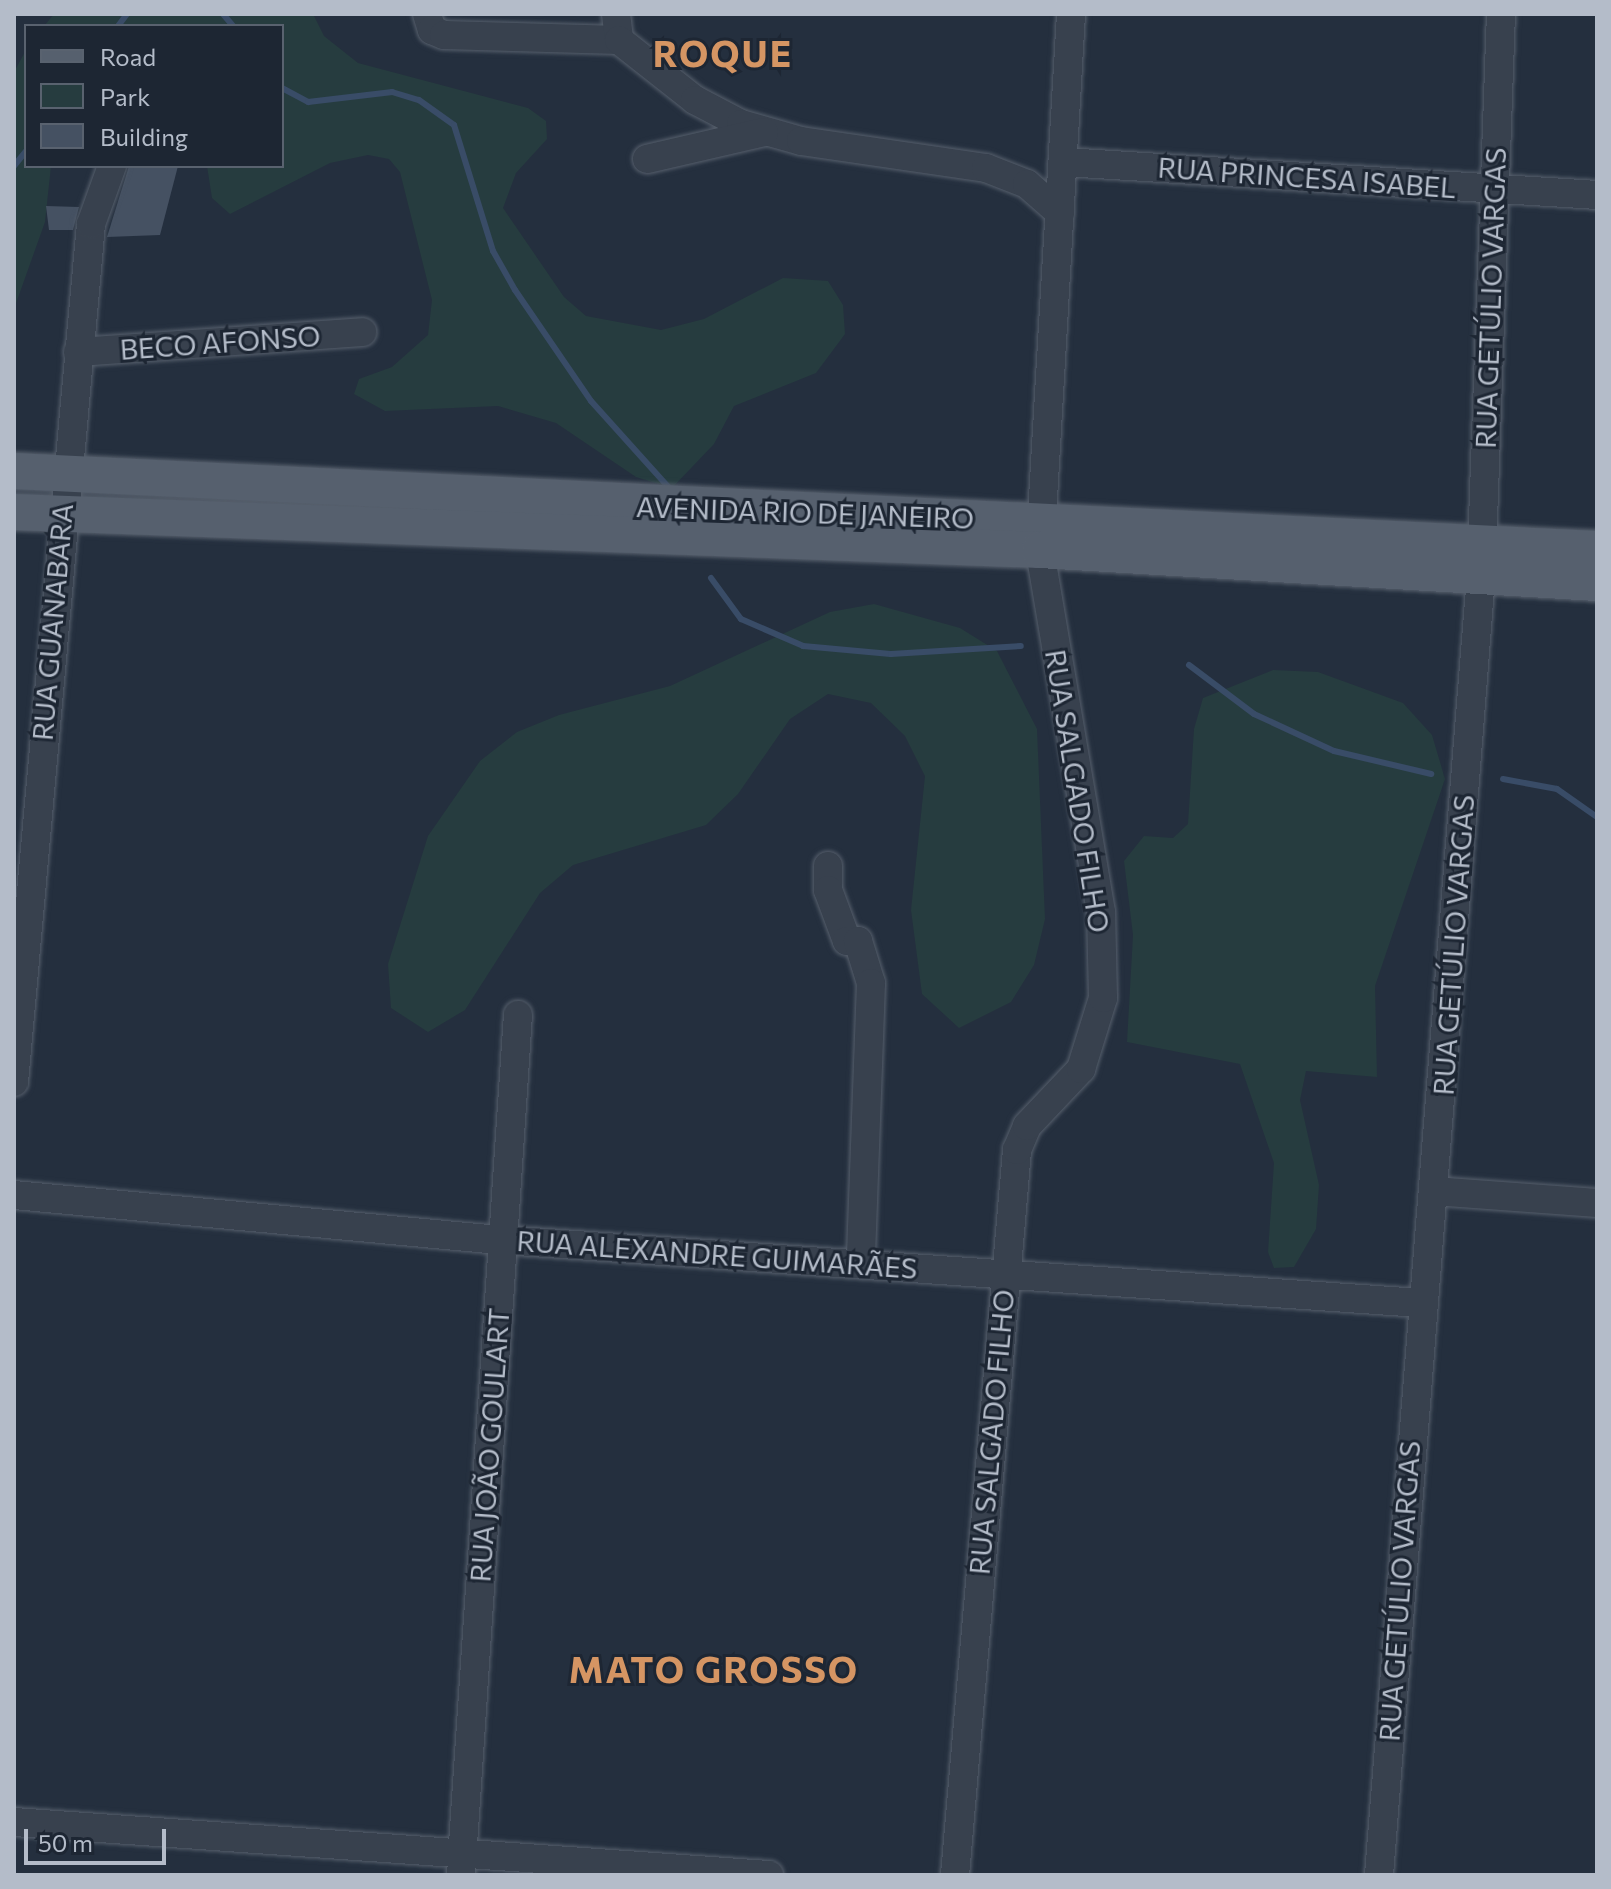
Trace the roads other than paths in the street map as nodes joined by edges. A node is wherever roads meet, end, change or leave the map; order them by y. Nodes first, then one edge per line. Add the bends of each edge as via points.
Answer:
1 (427, 14) edge
2 (1071, 14) edge
3 (1501, 14) edge
4 (618, 27) edge
5 (765, 131) junction
6 (647, 159) dead end
7 (1064, 162) junction
8 (111, 168) edge
9 (1492, 189) junction
10 (1597, 195) edge
11 (1060, 213) junction
12 (362, 332) dead end
13 (78, 352) junction
14 (14, 471) edge
15 (64, 475) junction
16 (14, 512) edge
17 (61, 518) junction
18 (1041, 536) junction
19 (1597, 549) edge
20 (1482, 560) junction
21 (1597, 583) edge
22 (828, 866) dead end
23 (518, 1015) dead end
24 (14, 1082) edge
25 (1434, 1191) junction
26 (14, 1195) edge
27 (1597, 1203) edge
28 (503, 1240) junction
29 (861, 1262) junction
30 (1004, 1274) junction
31 (1421, 1303) junction
32 (14, 1822) edge
33 (462, 1863) edge
34 (769, 1875) edge
35 (955, 1875) edge
36 (1379, 1875) edge

1 - 4 street via 432,30 444,35
2 - 7 street, RUA SALGADO FILHO
3 - 9 street, RUA GETÚLIO VARGAS
4 - 5 street via 695,100
5 - 6 street
5 - 11 street via 986,168 1027,184
7 - 9 street, RUA PRINCESA ISABEL
7 - 11 street, RUA SALGADO FILHO
8 - 13 street, RUA GUANABARA via 94,201
9 - 10 street, RUA PRINCESA ISABEL
9 - 20 street, RUA GETÚLIO VARGAS
11 - 18 street, RUA SALGADO FILHO
12 - 13 street, BECO AFONSO
13 - 15 street, RUA GUANABARA
14 - 15 main road, AVENIDA RIO DE JANEIRO
15 - 17 street, RUA GUANABARA
15 - 18 main road, AVENIDA RIO DE JANEIRO
16 - 17 main road, AVENIDA RIO DE JANEIRO
17 - 18 main road, AVENIDA RIO DE JANEIRO
17 - 24 street, RUA GUANABARA
18 - 20 main road, AVENIDA RIO DE JANEIRO
18 - 30 street, RUA SALGADO FILHO via 1101,912 1103,998 1081,1069 1027,1126 1017,1150
19 - 20 main road, AVENIDA RIO DE JANEIRO
20 - 21 main road, AVENIDA RIO DE JANEIRO
20 - 25 street, RUA GETÚLIO VARGAS
22 - 29 street via 828,890 847,941 858,941 871,983
23 - 28 street, RUA JOÃO GOULART
25 - 27 street
25 - 31 street, RUA GETÚLIO VARGAS
26 - 28 street, RUA ALEXANDRE GUIMARÃES
28 - 29 street, RUA ALEXANDRE GUIMARÃES
28 - 33 street, RUA JOÃO GOULART
29 - 30 street, RUA ALEXANDRE GUIMARÃES
30 - 31 street, RUA ALEXANDRE GUIMARÃES
30 - 35 street, RUA SALGADO FILHO
31 - 36 street, RUA GETÚLIO VARGAS
32 - 33 street
33 - 34 street

